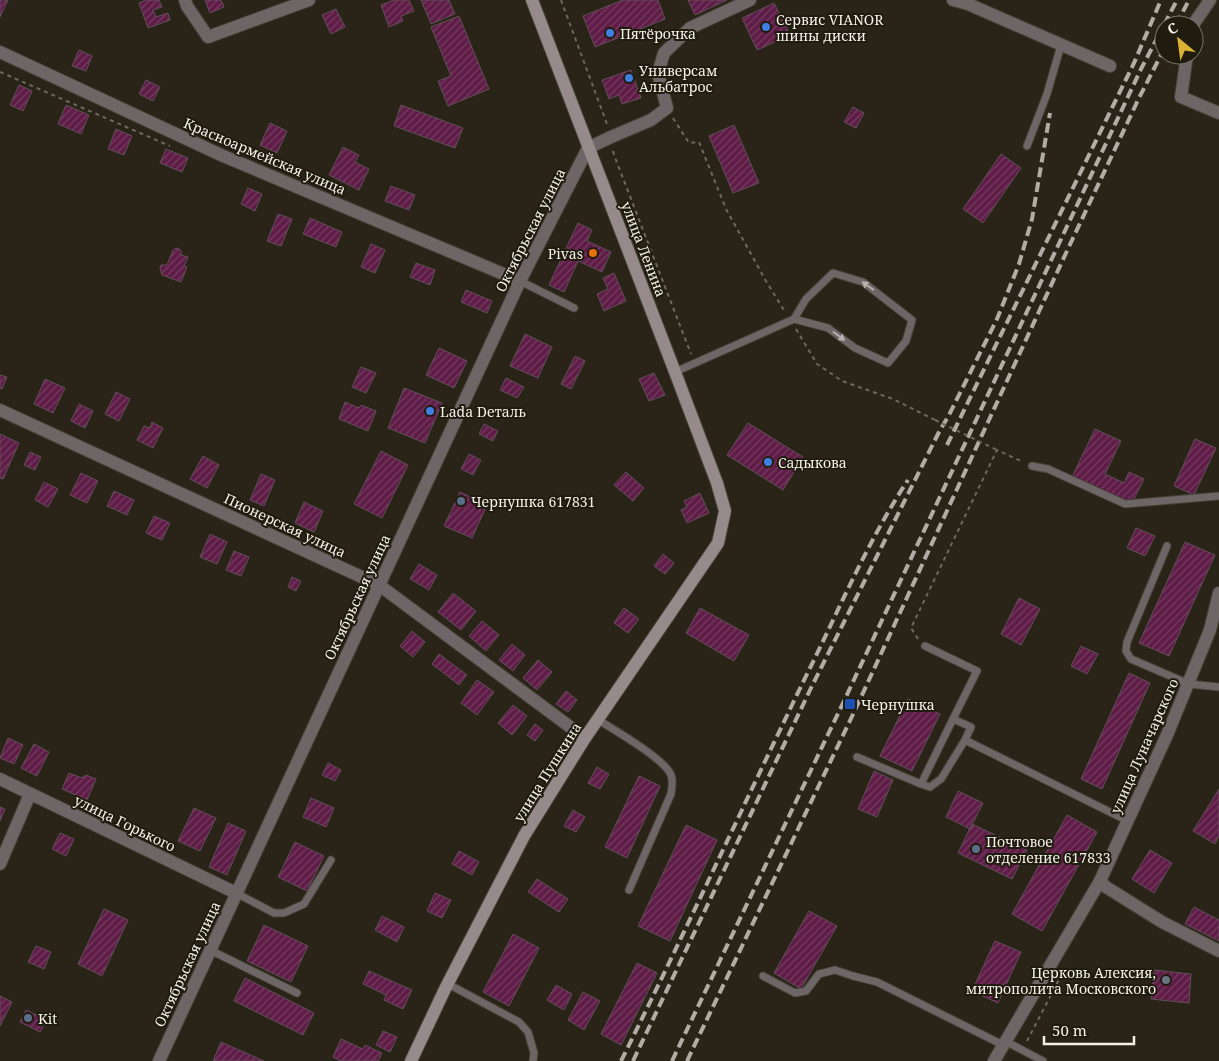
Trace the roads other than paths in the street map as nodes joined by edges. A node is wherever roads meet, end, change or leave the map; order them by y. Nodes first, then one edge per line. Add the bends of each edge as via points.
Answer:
1 (185, 0) edge
2 (309, 0) edge
3 (532, 0) edge
4 (750, 0) edge
5 (953, 0) edge
6 (1210, 0) edge
7 (971, 2) edge
8 (1200, 15) edge
9 (1061, 45) junction
10 (0, 52) edge
11 (1186, 65) edge
12 (1110, 66) dead end
13 (1219, 113) edge
14 (1027, 146) dead end
15 (588, 148) junction
16 (520, 281) junction
17 (574, 308) dead end
18 (792, 320) junction
19 (676, 372) junction
20 (0, 410) edge
21 (1032, 466) road end
22 (1219, 496) edge
23 (726, 511) joint
24 (1167, 546) dead end
25 (379, 585) junction
26 (1219, 593) edge
27 (926, 646) road end
28 (1188, 684) junction
29 (1219, 687) edge
30 (953, 719) junction
31 (598, 720) junction
32 (584, 738) junction
33 (965, 740) junction
34 (857, 757) dead end
35 (0, 779) edge
36 (921, 784) junction
37 (30, 794) junction
38 (1128, 821) junction
39 (331, 860) dead end
40 (0, 864) edge
41 (1100, 881) junction
42 (629, 890) dead end
43 (236, 893) junction
44 (210, 950) junction
45 (1219, 951) edge
46 (763, 976) dead end
47 (448, 984) junction
48 (297, 993) dead end
49 (1004, 1043) junction
50 (159, 1061) edge
51 (411, 1061) edge
52 (533, 1061) edge
53 (994, 1061) edge
54 (1043, 1061) edge

1 - 2 street via 208,37
3 - 15 main road, улица Ленина
4 - 15 street via 690,28 664,53 658,72 666,108 651,120
5 - 7 street
6 - 8 street
7 - 9 street
9 - 12 street
9 - 14 lane
10 - 16 street, Красноармейская улица via 221,155
11 - 13 street via 1181,97
15 - 16 street, Октябрьская улица
15 - 19 main road, улица Ленина
16 - 17 lane
16 - 25 street, Октябрьская улица
18 -> 18 lane via 828,328 855,348 888,363 906,340 912,320 864,282 834,273 806,299
18 - 19 lane
19 - 23 main road, улица Ленина
20 - 25 street, Пионерская улица
21 - 22 lane via 1125,504
23 - 31 main road, улица Пушкина via 718,543
24 - 28 lane via 1126,651 1131,659
25 - 32 street, Пионерская улица
25 - 43 street, Октябрьская улица
26 - 28 street, улица Луначарского via 1210,630
27 - 30 lane via 977,671
28 - 29 lane
28 - 38 street, улица Луначарского
30 - 33 lane via 971,727
30 - 36 lane
31 - 32 main road, улица Пушкина
31 - 42 lane via 656,758 668,768 672,777 671,794
32 - 47 main road, улица Пушкина via 524,836
33 - 36 lane via 941,779 930,787
33 - 38 lane
34 - 36 lane
35 - 37 street, улица Горького
37 - 40 street
37 - 43 street, улица Горького
38 - 41 street, улица Луначарского
39 - 43 lane via 304,904 284,913 274,913
41 - 45 street via 1162,922
41 - 49 street, улица Луначарского
43 - 44 street, Октябрьская улица
44 - 48 lane
44 - 50 street, Октябрьская улица
46 - 49 lane via 795,993 806,991 819,974 835,970 878,982
47 - 51 main road, улица Пушкина
47 - 52 lane via 519,1022 528,1032
49 - 53 street, улица Луначарского
49 - 54 lane

